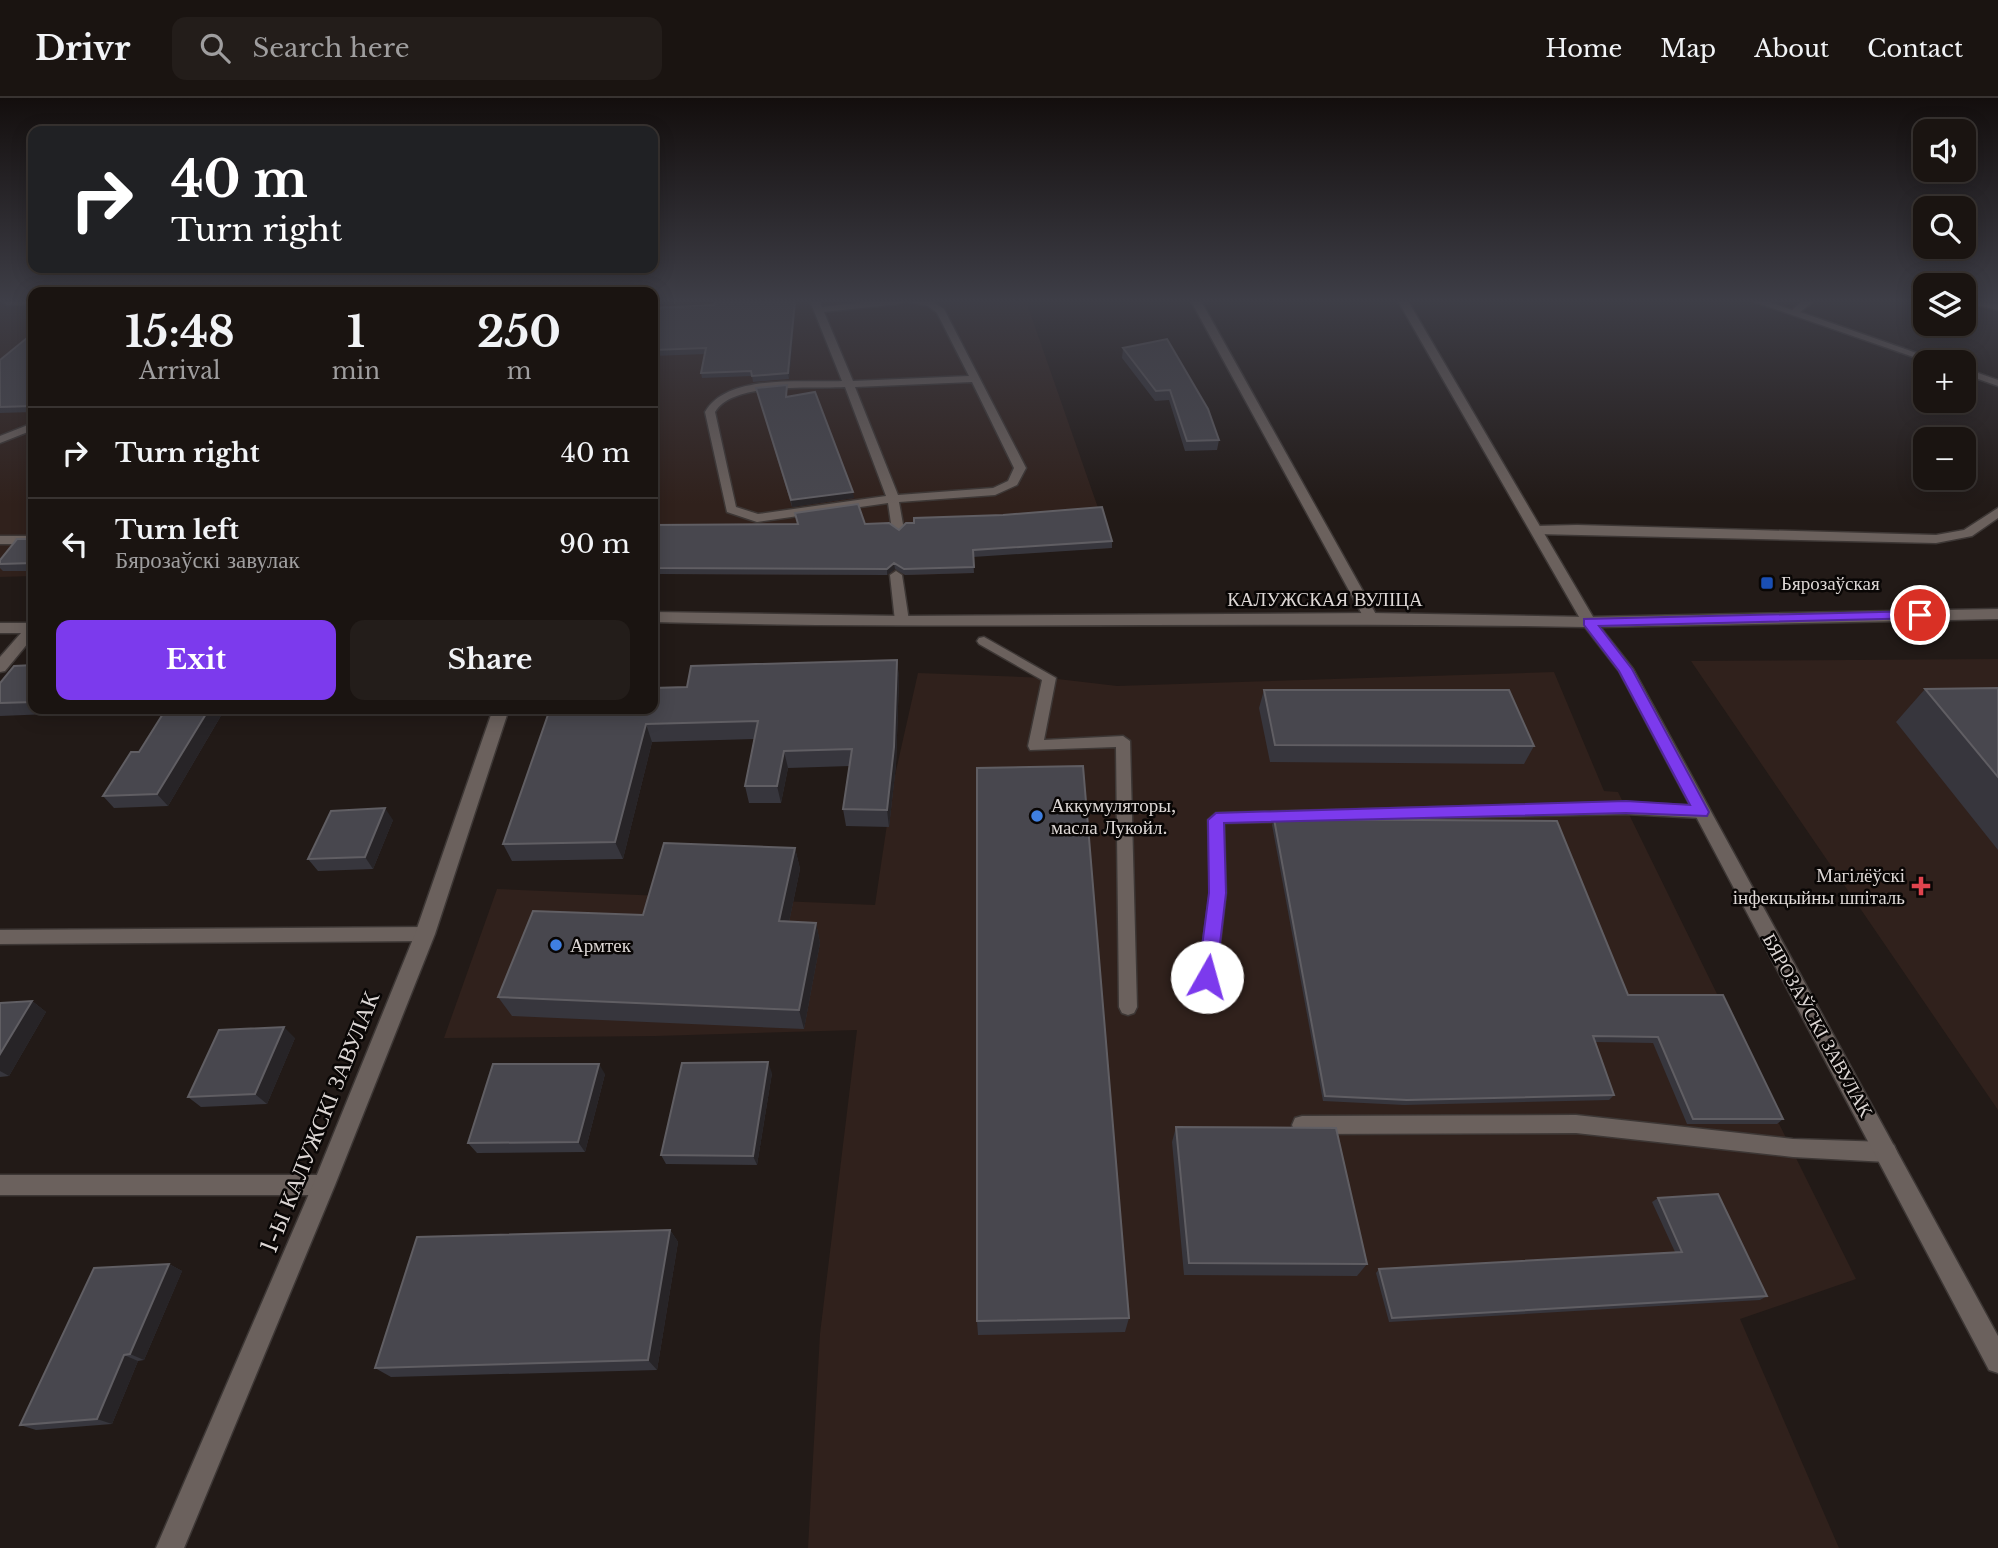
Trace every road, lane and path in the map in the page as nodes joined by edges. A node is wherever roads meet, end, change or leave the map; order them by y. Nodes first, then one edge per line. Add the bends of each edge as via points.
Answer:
1 (843, 369) edge
2 (970, 369) edge
3 (1233, 369) edge
4 (1442, 369) edge
5 (1976, 375) edge
6 (975, 379) junction
7 (1998, 383) edge
8 (849, 384) junction
9 (28, 428) edge
10 (0, 440) edge
11 (893, 499) junction
12 (1998, 512) edge
13 (898, 530) edge
14 (1536, 530) junction
15 (0, 540) edge
16 (28, 540) edge
17 (895, 575) edge
18 (1998, 614) edge
19 (658, 617) edge
20 (1371, 618) junction
21 (902, 621) junction
22 (1589, 622) junction
23 (0, 628) edge
24 (28, 628) edge
25 (28, 634) edge
26 (984, 641) dead end
27 (0, 667) edge
28 (499, 714) edge
29 (1702, 812) junction
30 (425, 934) junction
31 (0, 937) edge
32 (1207, 977) dead end
33 (1128, 1007) dead end
34 (1302, 1125) edge
35 (1886, 1152) junction
36 (0, 1185) edge
37 (324, 1185) junction
38 (1998, 1361) edge
39 (170, 1548) edge

1 - 8 lane
2 - 6 lane
3 - 20 street
4 - 14 street, БЯРОЗАЎСКІ ЗАВУЛАК
5 - 7 lane
6 - 8 lane
6 - 11 lane via 1020,468 1013,483 995,491
8 - 11 lane
8 - 11 lane via 749,388 728,393 714,403 709,412 731,509 757,518
9 - 10 lane
11 - 13 lane
12 - 14 lane via 1968,533 1936,539
14 - 22 street, БЯРОЗАЎСКІ ЗАВУЛАК
15 - 16 lane
17 - 21 lane
18 - 22 street, КАЛУЖСКАЯ ВУЛІЦА
19 - 21 street, КАЛУЖСКАЯ ВУЛІЦА
20 - 21 street, КАЛУЖСКАЯ ВУЛІЦА
20 - 22 street, КАЛУЖСКАЯ ВУЛІЦА
22 - 29 street, БЯРОЗАЎСКІ ЗАВУЛАК via 1625,669
23 - 24 street
25 - 27 street
26 - 33 lane via 1049,678 1035,746 1123,741
28 - 30 street, 1-Ы КАЛУЖСКІ ЗАВУЛАК
29 - 32 lane via 1626,807 1222,817 1216,820 1218,893
29 - 35 street, БЯРОЗАЎСКІ ЗАВУЛАК
30 - 31 lane
30 - 37 street, 1-Ы КАЛУЖСКІ ЗАВУЛАК
34 - 35 lane via 1576,1124 1793,1148
35 - 38 street, БЯРОЗАЎСКІ ЗАВУЛАК
36 - 37 lane
37 - 39 street, 1-Ы КАЛУЖСКІ ЗАВУЛАК

